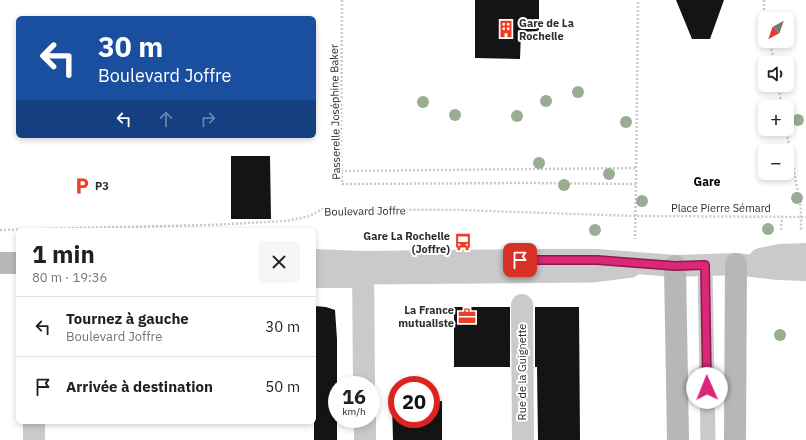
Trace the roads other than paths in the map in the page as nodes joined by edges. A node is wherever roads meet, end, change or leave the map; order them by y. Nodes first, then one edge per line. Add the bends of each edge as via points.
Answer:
1 (804, 246) edge
2 (316, 260) edge
3 (0, 263) edge
4 (16, 263) edge
5 (736, 264) junction
6 (705, 265) junction
7 (675, 266) junction
8 (363, 269) junction
9 (806, 270) edge
10 (316, 276) edge
11 (522, 305) dead end
12 (364, 376) edge
13 (34, 424) edge
14 (365, 428) edge
15 (34, 440) edge
16 (365, 440) edge
17 (523, 440) edge
18 (678, 440) edge
19 (708, 440) edge
20 (735, 440) edge

1 - 5 street via 780,255
2 - 8 street
3 - 4 main road
5 - 6 street
5 - 9 street
5 - 20 main road
6 - 7 street
6 - 19 lane
7 - 8 street via 597,260 513,260
7 - 18 main road
8 - 10 street
8 - 12 street
11 - 17 street, Rue de la Guignette
13 - 15 street
14 - 16 street

